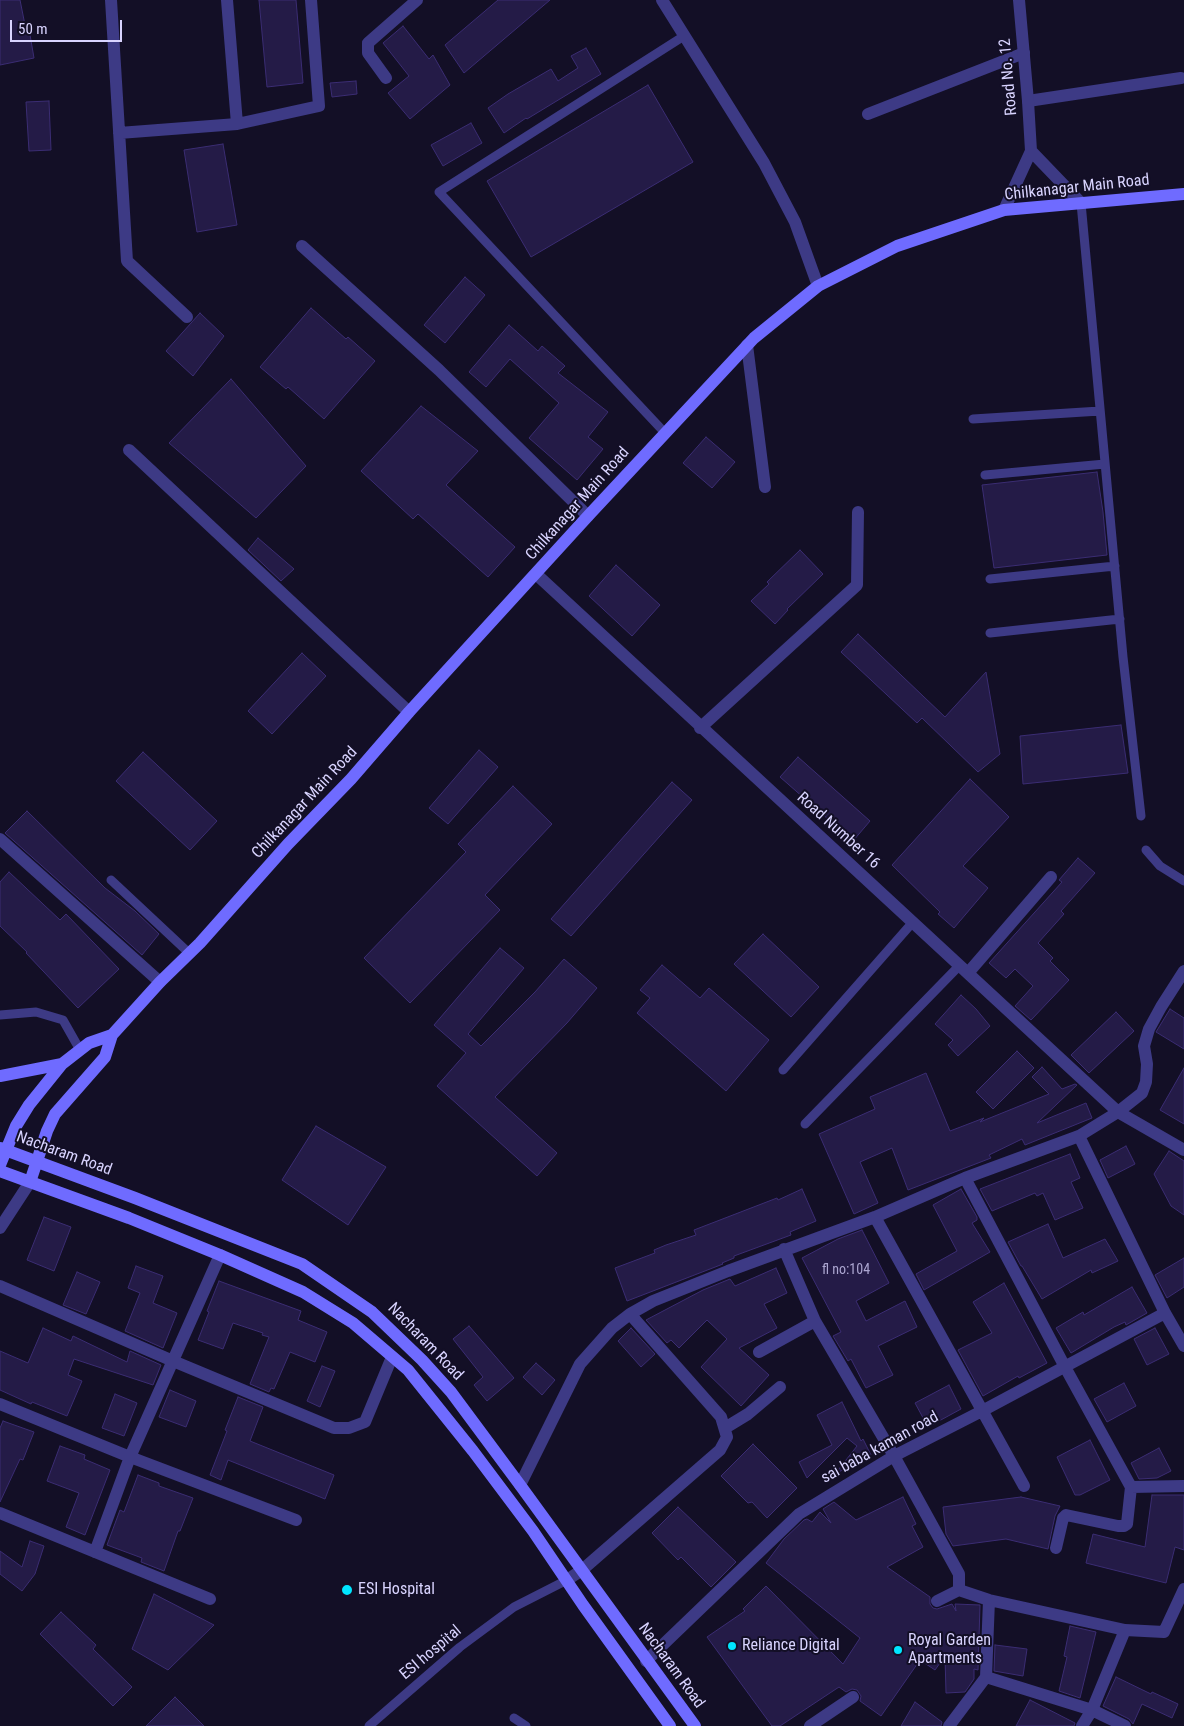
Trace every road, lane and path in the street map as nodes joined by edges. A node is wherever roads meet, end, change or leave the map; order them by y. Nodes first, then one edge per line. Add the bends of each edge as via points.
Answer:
1 (111, 0) edge
2 (227, 0) edge
3 (311, 0) edge
4 (417, 0) edge
5 (662, 0) edge
6 (1019, 0) edge
7 (684, 36) junction
8 (1024, 53) junction
9 (386, 78) dead end
10 (1181, 78) dead end
11 (1028, 101) junction
12 (868, 114) dead end
13 (237, 124) junction
14 (119, 132) junction
15 (1031, 150) junction
16 (1184, 194) edge
17 (1081, 203) junction
18 (1004, 210) junction
19 (302, 246) dead end
20 (818, 286) junction
21 (186, 317) dead end
22 (747, 345) junction
23 (1100, 411) junction
24 (973, 419) dead end
25 (666, 434) junction
26 (129, 450) dead end
27 (1105, 464) junction
28 (986, 475) dead end
29 (765, 487) dead end
30 (858, 512) dead end
31 (588, 516) junction
32 (1115, 566) junction
33 (536, 574) junction
34 (990, 579) dead end
35 (1120, 619) junction
36 (990, 633) dead end
37 (410, 712) junction
38 (700, 728) junction
39 (1141, 816) dead end
40 (0, 839) edge
41 (1146, 850) dead end
42 (1051, 878) dead end
43 (111, 880) dead end
44 (1184, 881) edge
45 (913, 922) junction
46 (189, 953) junction
47 (964, 969) junction
48 (1184, 971) edge
49 (160, 982) junction
50 (0, 1015) edge
51 (112, 1034) junction
52 (80, 1050) junction
53 (62, 1064) junction
54 (783, 1070) dead end
55 (0, 1076) edge
56 (1118, 1112) junction
57 (805, 1124) dead end
58 (1079, 1136) junction
59 (3, 1149) edge
60 (1184, 1150) edge
61 (38, 1162) junction
62 (0, 1165) edge
63 (0, 1171) edge
64 (965, 1178) junction
65 (30, 1182) junction
66 (875, 1217) junction
67 (0, 1228) edge
68 (784, 1249) junction
69 (220, 1254) junction
70 (0, 1286) edge
71 (1165, 1313) junction
72 (630, 1314) junction
73 (814, 1321) junction
74 (1184, 1346) edge
75 (759, 1352) dead end
76 (392, 1357) junction
77 (174, 1362) junction
78 (1065, 1367) junction
79 (780, 1387) dead end
80 (0, 1404) edge
81 (982, 1411) junction
82 (725, 1428) junction
83 (894, 1456) junction
84 (130, 1457) junction
85 (520, 1485) junction
86 (1024, 1486) dead end
87 (1184, 1486) edge
88 (1131, 1488) junction
89 (0, 1513) edge
90 (296, 1520) dead end
91 (1056, 1548) dead end
92 (95, 1552) junction
93 (582, 1570) junction
94 (567, 1580) junction
95 (1184, 1589) edge
96 (959, 1590) junction
97 (210, 1599) dead end
98 (989, 1600) junction
99 (937, 1601) dead end
100 (1125, 1630) junction
101 (646, 1660) junction
102 (986, 1677) junction
103 (853, 1697) dead end
104 (1092, 1710) junction
105 (514, 1718) dead end
106 (369, 1726) edge
107 (526, 1726) edge
108 (670, 1726) edge
109 (694, 1726) edge
110 (810, 1726) edge
111 (949, 1726) edge
112 (1082, 1726) edge
113 (1125, 1726) edge

1 - 14 street
2 - 13 street
3 - 13 street via 320,106
4 - 9 street via 368,43 368,53
5 - 7 street
6 - 8 street, Road No. 12
7 - 20 street via 777,188 795,222
7 - 25 lane via 439,192
8 - 11 street, Road No. 12
8 - 12 street
10 - 11 street
11 - 15 street, Road No. 12
13 - 14 street
14 - 21 street via 127,261
15 - 17 street
15 - 18 street
16 - 17 main road, Chilkanagar Main Road
17 - 18 main road, Chilkanagar Main Road
17 - 23 lane
18 - 20 main road, Chilkanagar Main Road via 897,246
19 - 31 street via 439,370
20 - 22 main road, Chilkanagar Main Road
22 - 25 main road, Chilkanagar Main Road
22 - 29 street
23 - 24 lane
23 - 27 lane
25 - 31 main road, Chilkanagar Main Road
26 - 37 street
27 - 28 lane
27 - 32 lane
30 - 38 street via 857,585
31 - 33 main road, Chilkanagar Main Road
32 - 34 lane
32 - 35 lane
33 - 37 main road, Chilkanagar Main Road
33 - 38 street, Road Number 16
35 - 36 lane
35 - 39 lane
37 - 46 main road, Chilkanagar Main Road
38 - 45 street, Road Number 16
40 - 49 street
41 - 44 lane via 1160,866
42 - 47 street
43 - 46 lane
45 - 47 street, Road Number 16
45 - 54 lane
46 - 49 main road, Chilkanagar Main Road
47 - 56 street, Road Number 16
47 - 57 lane
48 - 56 street via 1149,1029 1144,1046 1146,1082 1142,1093
49 - 51 main road, Chilkanagar Main Road
50 - 52 lane via 36,1012 63,1020
51 - 52 main road
51 - 61 main road via 105,1057 55,1114
52 - 53 main road
53 - 55 main road
53 - 59 main road via 29,1105
56 - 58 street
56 - 60 street, Road Number 16
58 - 64 street
58 - 71 street
59 - 61 main road, Nacharam Road
59 - 62 main road
61 - 65 main road
61 - 85 main road, Nacharam Road via 302,1264 372,1312 422,1360 451,1392
63 - 65 main road, Nacharam Road
64 - 66 street
64 - 78 street
65 - 67 street
65 - 69 main road, Nacharam Road
66 - 68 street
66 - 81 street
68 - 72 street via 653,1301
68 - 73 street
69 - 76 main road, Nacharam Road via 303,1292 353,1323
69 - 77 street
70 - 77 street
71 - 74 street
71 - 78 street, sai baba kaman road
72 - 82 street via 721,1417
72 - 85 street via 612,1328 580,1364
73 - 75 street
73 - 83 street
76 - 77 street via 365,1422 349,1428 334,1428
76 - 94 main road, Nacharam Road via 408,1370 473,1451
77 - 84 street
78 - 81 street, sai baba kaman road
78 - 88 street
79 - 82 street via 748,1414
80 - 84 street
81 - 83 street, sai baba kaman road
81 - 86 street
82 - 93 street via 727,1437 720,1450
83 - 96 street via 959,1574
83 - 101 street, sai baba kaman road via 799,1514
84 - 90 street
84 - 92 street
85 - 93 main road, Nacharam Road
87 - 88 street
88 - 91 street via 1127,1524 1118,1526 1066,1515
89 - 92 street
92 - 97 street
93 - 94 street
93 - 101 main road, Nacharam Road
94 - 106 lane, ESI hospital via 514,1607 460,1647
94 - 108 main road, Nacharam Road
95 - 100 street via 1164,1632
96 - 98 street
96 - 99 street
98 - 100 street
98 - 102 street
100 - 104 street
101 - 109 main road, Nacharam Road
102 - 104 street
102 - 111 street
103 - 110 street
104 - 112 street
104 - 113 street
105 - 107 lane

